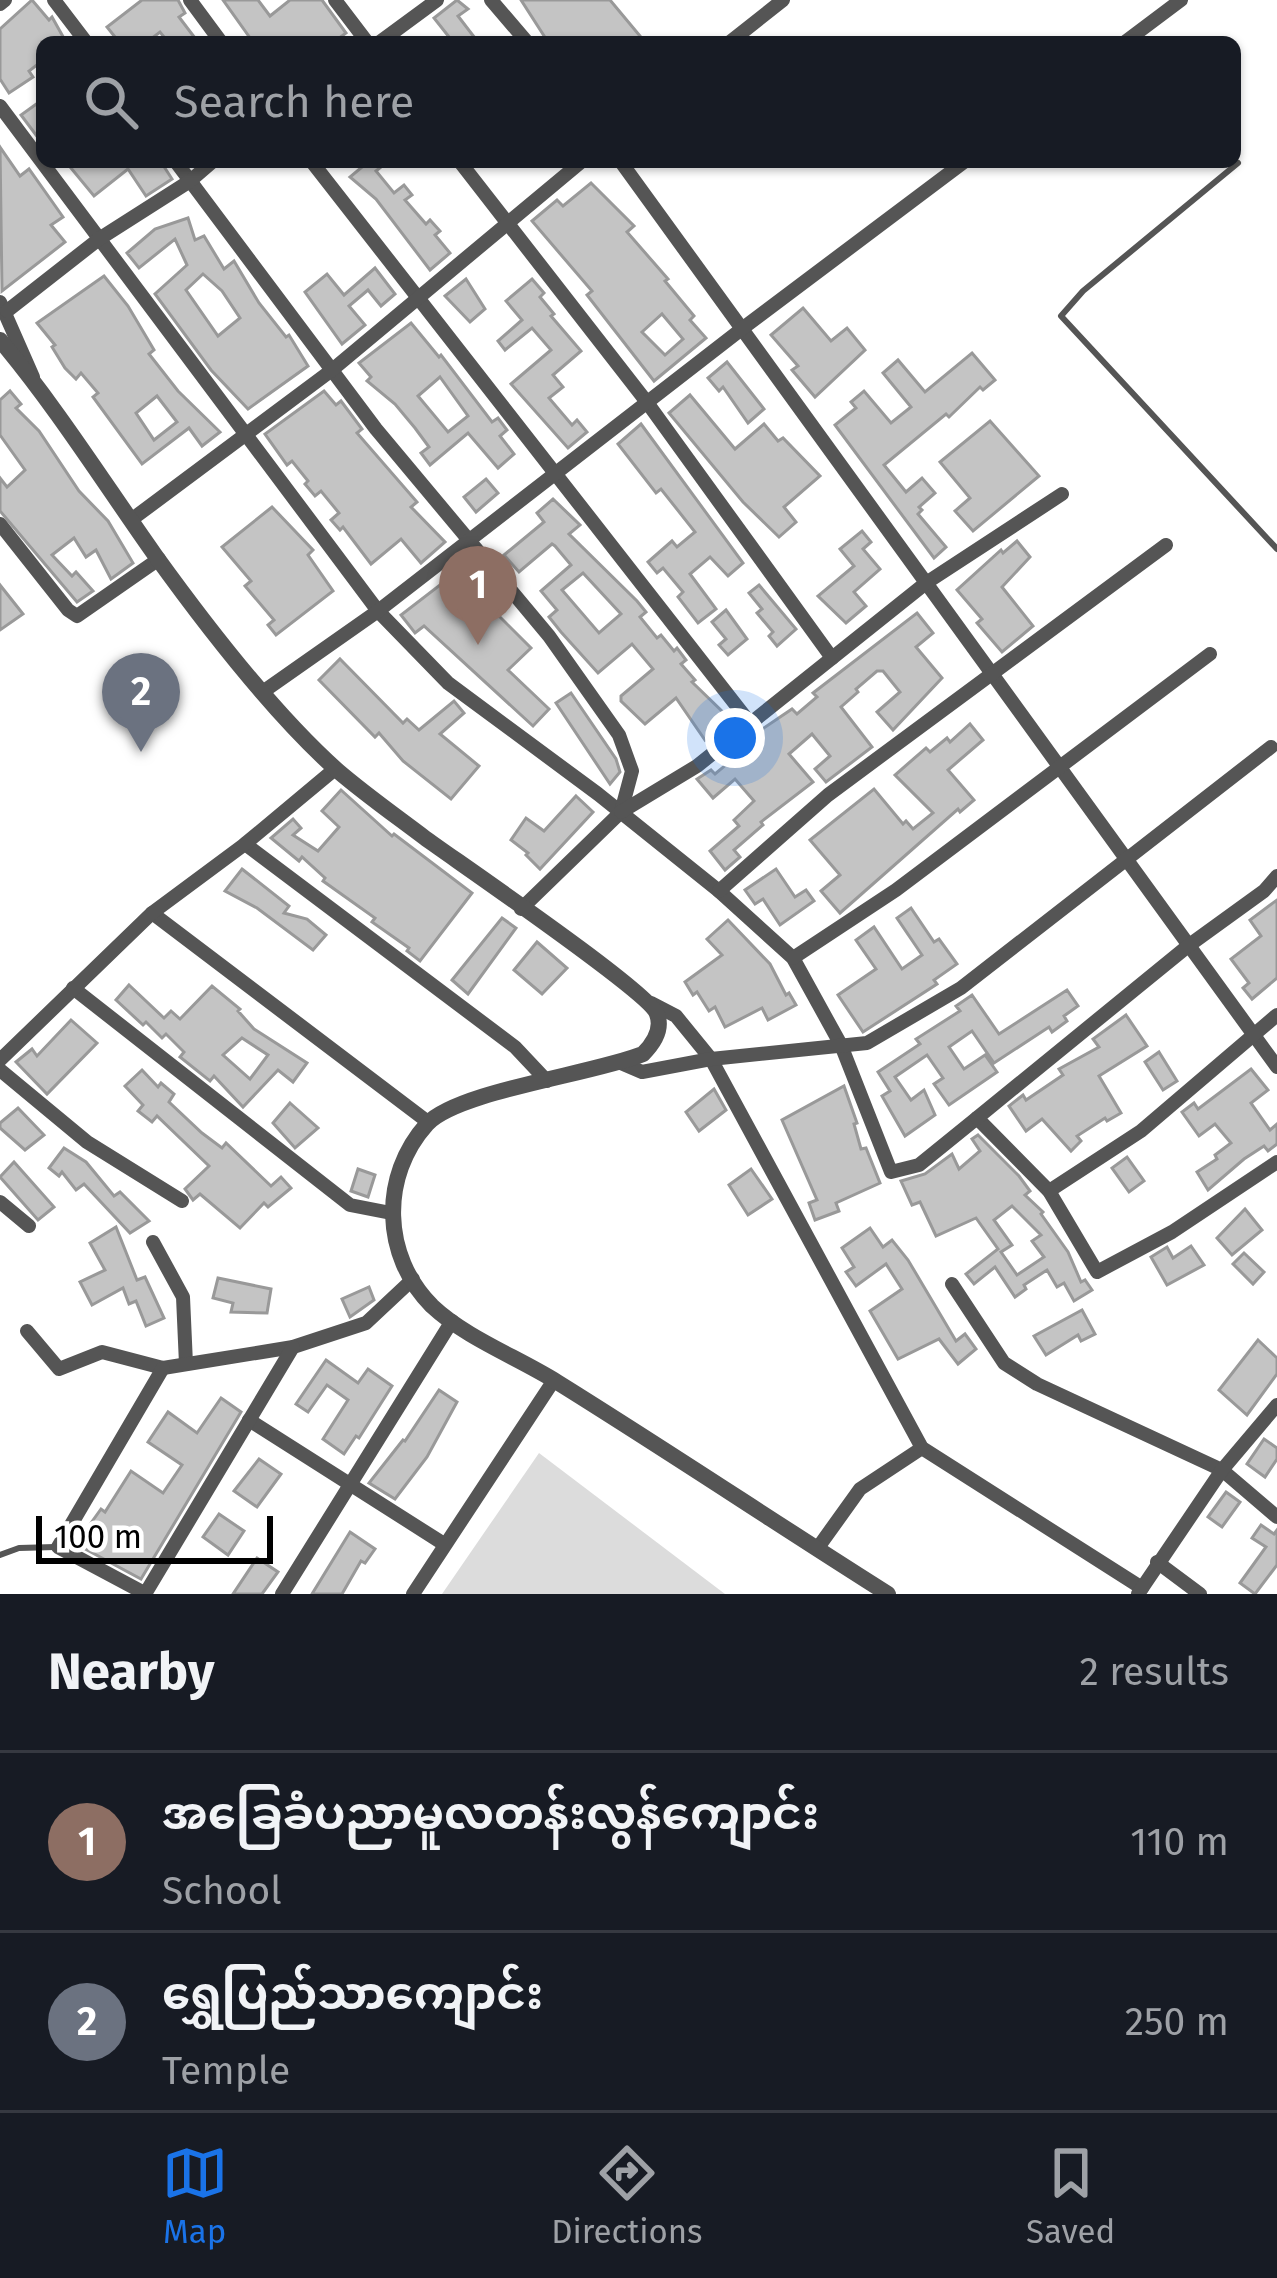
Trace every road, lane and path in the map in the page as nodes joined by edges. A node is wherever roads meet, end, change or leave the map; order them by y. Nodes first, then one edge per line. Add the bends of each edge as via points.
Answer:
1 (54, 0) edge
2 (190, 0) edge
3 (335, 0) edge
4 (437, 0) edge
5 (491, 0) edge
6 (783, 0) edge
7 (1181, 0) edge
8 (81, 36) edge
9 (217, 36) edge
10 (363, 36) edge
11 (388, 36) edge
12 (522, 36) edge
13 (738, 36) edge
14 (1133, 36) edge
15 (0, 106) edge
16 (36, 154) edge
17 (46, 168) edge
18 (180, 168) edge
19 (205, 168) edge
20 (317, 168) edge
21 (465, 168) edge
22 (574, 168) edge
23 (625, 168) edge
24 (956, 168) edge
25 (1232, 168) edge
26 (190, 181) junction
27 (509, 225) junction
28 (99, 239) junction
29 (418, 297) junction
30 (3, 306) edge
31 (743, 328) junction
32 (0, 340) edge
33 (332, 370) junction
34 (35, 381) junction
35 (646, 401) junction
36 (245, 434) junction
37 (556, 471) junction
38 (1062, 494) dead end
39 (131, 520) junction
40 (0, 524) edge
41 (467, 538) junction
42 (1166, 545) dead end
43 (1277, 549) edge
44 (159, 560) junction
45 (926, 583) junction
46 (377, 611) junction
47 (1210, 654) dead end
48 (832, 658) junction
49 (992, 676) junction
50 (264, 691) junction
51 (751, 723) junction
52 (1271, 747) dead end
53 (1057, 766) junction
54 (335, 769) junction
55 (621, 812) junction
56 (245, 844) junction
57 (1124, 860) junction
58 (1277, 876) edge
59 (719, 891) junction
60 (521, 909) junction
61 (152, 913) junction
62 (1188, 946) junction
63 (793, 958) junction
64 (73, 988) junction
65 (649, 1001) junction
66 (1277, 1015) edge
67 (1253, 1035) junction
68 (841, 1045) junction
69 (711, 1059) junction
70 (0, 1060) edge
71 (621, 1063) junction
72 (1277, 1067) edge
73 (0, 1070) edge
74 (547, 1081) junction
75 (977, 1118) junction
76 (428, 1122) junction
77 (1277, 1162) edge
78 (1048, 1191) junction
79 (182, 1201) dead end
80 (0, 1202) edge
81 (391, 1213) junction
82 (29, 1226) dead end
83 (153, 1242) dead end
84 (412, 1279) junction
85 (952, 1284) dead end
86 (452, 1321) junction
87 (27, 1331) dead end
88 (293, 1347) junction
89 (186, 1364) junction
90 (163, 1368) junction
91 (554, 1380) junction
92 (1277, 1405) edge
93 (249, 1420) junction
94 (922, 1448) junction
95 (1222, 1470) junction
96 (350, 1487) junction
97 (1277, 1517) edge
98 (444, 1544) junction
99 (58, 1547) junction
100 (817, 1549) junction
101 (0, 1555) edge
102 (1157, 1562) junction
103 (1140, 1591) edge
104 (146, 1594) edge
105 (282, 1594) edge
106 (413, 1594) edge
107 (888, 1594) edge
108 (1200, 1594) edge

1 - 8 street
2 - 9 street
3 - 10 street
4 - 11 street
5 - 12 street
6 - 13 street
7 - 14 street
15 - 16 street
17 - 28 street
18 - 26 street
19 - 26 street
20 - 29 street
21 - 27 street
22 - 27 street
23 - 31 street
24 - 31 street
25 - 43 lane via 1061,316
26 - 28 street
26 - 33 street
27 - 29 street
27 - 35 street
28 - 30 street
28 - 36 street
29 - 33 street
29 - 37 street
30 - 34 street
31 - 35 street
31 - 45 street
32 - 34 street
33 - 36 street
33 - 41 street
34 - 39 street
35 - 37 street
35 - 48 street
36 - 39 street
36 - 46 street
37 - 41 street
37 - 51 street
38 - 45 street
39 - 44 street
40 - 44 street via 77,616
41 - 46 street
41 - 55 street via 619,735 632,771
42 - 49 street
44 - 50 street
45 - 48 street
45 - 49 street
46 - 50 street
46 - 55 street via 448,683
47 - 53 street
48 - 51 street
49 - 53 street
49 - 59 street via 828,795
50 - 54 street
51 - 55 street
52 - 57 street
53 - 57 street
53 - 63 street
54 - 56 street
54 - 60 street
55 - 59 street
55 - 60 street
56 - 61 street
56 - 74 street via 515,1047
57 - 62 street
57 - 68 street via 961,988 867,1042
58 - 62 street
59 - 63 street
60 - 65 street
61 - 64 street
61 - 76 street
62 - 67 street
62 - 75 street
63 - 68 street
64 - 70 street
64 - 81 street via 350,1205
65 - 69 street via 676,1016
65 - 71 street via 657,1036
66 - 67 street
67 - 72 street
67 - 78 street via 1142,1131
68 - 69 street
68 - 75 street via 891,1172 919,1165
69 - 71 street via 642,1072
69 - 94 street
71 - 74 street
73 - 79 street via 87,1142
74 - 76 street via 464,1102
75 - 78 street
76 - 81 street via 402,1162
77 - 78 street via 1097,1272
80 - 82 street
81 - 84 street
83 - 89 street via 183,1297
84 - 86 street
84 - 88 street via 366,1323
85 - 95 street via 1004,1363
86 - 91 street
86 - 96 street
87 - 90 street via 59,1370 102,1352
88 - 89 street
88 - 93 street
89 - 90 street
90 - 99 street
91 - 98 street
91 - 100 street
92 - 95 street
93 - 96 street
93 - 104 street
94 - 100 street via 860,1489
94 - 103 street
95 - 97 street
95 - 102 street
96 - 98 street
96 - 105 street
98 - 106 street
99 - 101 lane
99 - 104 street
100 - 107 street
102 - 103 street
102 - 108 street

